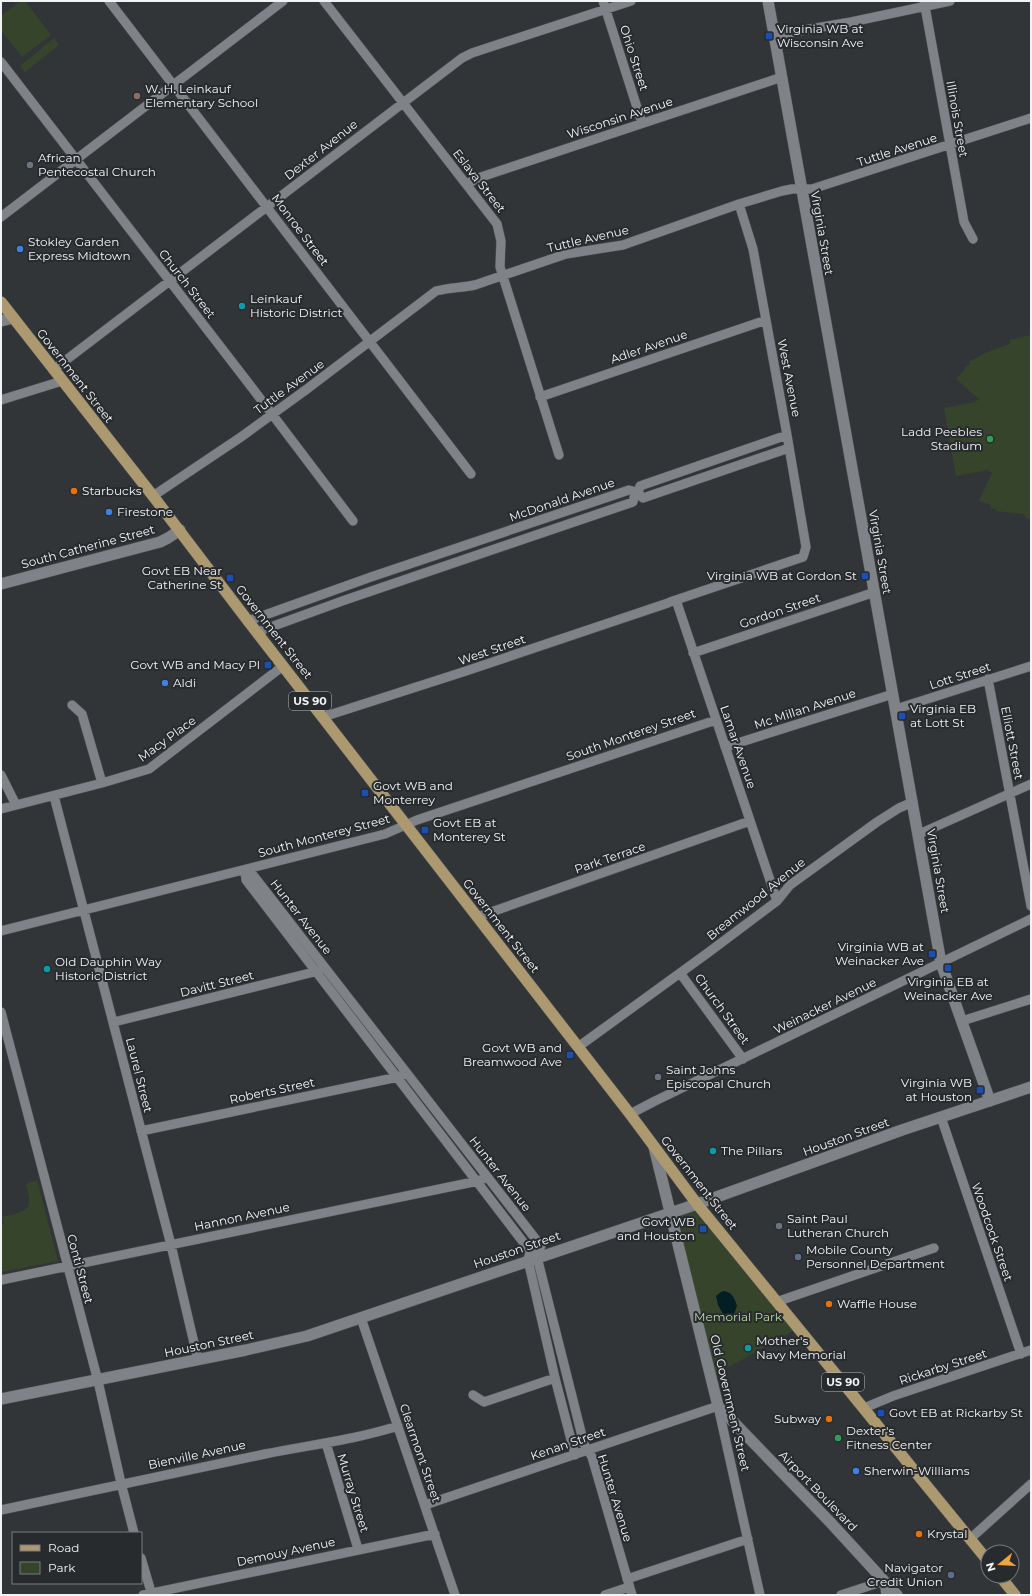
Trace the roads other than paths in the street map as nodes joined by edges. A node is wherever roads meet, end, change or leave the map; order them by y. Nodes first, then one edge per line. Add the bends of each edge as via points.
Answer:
1 (109, 1) edge
2 (283, 1) edge
3 (324, 1) edge
4 (631, 1) edge
5 (768, 1) edge
6 (950, 1) edge
7 (925, 4) edge
8 (604, 5) edge
9 (775, 35) junction
10 (1, 62) edge
11 (782, 77) junction
12 (173, 85) junction
13 (403, 102) junction
14 (1031, 118) edge
15 (642, 123) junction
16 (950, 145) junction
17 (76, 160) junction
18 (467, 184) junction
19 (801, 189) junction
20 (739, 204) junction
21 (267, 207) junction
22 (1, 217) edge
23 (973, 239) dead end
24 (503, 276) junction
25 (170, 282) junction
26 (1, 302) edge
27 (13, 318) junction
28 (1, 320) edge
29 (766, 320) junction
30 (370, 342) junction
31 (53, 370) junction
32 (62, 381) junction
33 (540, 397) junction
34 (1, 400) edge
35 (272, 414) junction
36 (787, 435) junction
37 (789, 448) junction
38 (559, 455) dead end
39 (471, 474) dead end
40 (153, 496) junction
41 (353, 520) dead end
42 (180, 530) junction
43 (803, 557) joint
44 (1, 584) edge
45 (874, 592) junction
46 (671, 602) junction
47 (248, 621) junction
48 (257, 632) junction
49 (693, 653) junction
50 (283, 666) junction
51 (1031, 666) edge
52 (988, 679) junction
53 (893, 694) junction
54 (72, 705) dead end
55 (896, 709) junction
56 (323, 717) junction
57 (716, 720) junction
58 (725, 747) junction
59 (1, 775) edge
60 (102, 784) junction
61 (1031, 784) edge
62 (1010, 794) junction
63 (54, 796) junction
64 (913, 802) junction
65 (16, 805) junction
66 (1, 809) edge
67 (750, 821) junction
68 (407, 825) junction
69 (919, 834) junction
70 (246, 872) junction
71 (776, 901) junction
72 (1031, 906) edge
73 (84, 911) junction
74 (478, 916) junction
75 (1031, 919) edge
76 (1, 932) edge
77 (941, 963) junction
78 (325, 966) junction
79 (316, 972) junction
80 (680, 973) junction
81 (1031, 999) edge
82 (1, 1012) edge
83 (962, 1021) junction
84 (114, 1022) junction
85 (578, 1047) junction
86 (743, 1058) junction
87 (402, 1075) junction
88 (1031, 1087) edge
89 (990, 1101) junction
90 (630, 1114) junction
91 (941, 1117) junction
92 (141, 1130) junction
93 (654, 1147) junction
94 (487, 1176) junction
95 (478, 1181) junction
96 (697, 1204) junction
97 (671, 1212) junction
98 (171, 1245) junction
99 (934, 1248) dead end
100 (533, 1259) junction
101 (67, 1266) junction
102 (1, 1280) edge
103 (776, 1302) junction
104 (361, 1318) junction
105 (1031, 1350) edge
106 (1021, 1354) junction
107 (198, 1360) junction
108 (555, 1378) junction
109 (98, 1381) junction
110 (473, 1395) dead end
111 (1, 1400) edge
112 (718, 1406) junction
113 (864, 1408) junction
114 (398, 1426) junction
115 (326, 1443) junction
116 (588, 1450) junction
117 (575, 1454) junction
118 (121, 1483) junction
119 (1031, 1484) edge
120 (426, 1505) junction
121 (1, 1510) edge
122 (134, 1532) edge
123 (435, 1534) junction
124 (748, 1539) junction
125 (970, 1539) junction
126 (358, 1549) junction
127 (980, 1551) edge
128 (142, 1562) edge
129 (884, 1581) junction
130 (1007, 1584) edge
131 (629, 1587) edge
132 (149, 1594) edge
133 (455, 1595) edge
134 (605, 1595) edge
135 (760, 1595) edge
136 (841, 1595) edge
137 (886, 1595) edge
138 (897, 1595) edge
139 (1016, 1595) edge

1 - 12 street, Monroe Street
2 - 12 street
3 - 13 street, Eslava Street
4 - 8 street, Dexter Avenue
5 - 9 street, Virginia Street
6 - 7 street
7 - 9 street via 851,22
7 - 16 street, Illinois Street
8 - 13 street, Dexter Avenue via 472,53
8 - 15 street, Ohio Street
9 - 11 street, Virginia Street
10 - 17 street, Church Street
11 - 15 street, Wisconsin Avenue
11 - 19 street, Virginia Street
12 - 17 street
12 - 21 street, Monroe Street
13 - 18 street, Eslava Street
13 - 21 street, Dexter Avenue
14 - 16 street, Tuttle Avenue
15 - 18 street, Wisconsin Avenue via 478,178
16 - 19 street, Tuttle Avenue via 812,190
16 - 23 street, Illinois Street via 964,222
17 - 22 street
17 - 25 street, Church Street
18 - 24 street, Eslava Street via 498,224 500,266
19 - 20 street, Tuttle Avenue via 782,191
19 - 45 street, Virginia Street
20 - 24 street, Tuttle Avenue via 623,245 566,254
20 - 29 street, West Avenue via 753,249
21 - 25 street, Dexter Avenue
21 - 30 street, Monroe Street
24 - 30 street, Tuttle Avenue via 470,286 448,287 436,291
24 - 33 street, Eslava Street
25 - 31 street, Dexter Avenue
25 - 35 street, Church Street
26 - 27 main road, Government Street / US 90
27 - 28 street
27 - 31 main road, Government Street / US 90
29 - 33 street, Adler Avenue
29 - 36 street, West Avenue
30 - 35 street, Tuttle Avenue
30 - 39 street, Monroe Street
31 - 32 main road, Government Street / US 90
32 - 34 street
32 - 40 main road, Government Street / US 90
33 - 38 street, Eslava Street
35 - 40 street, Tuttle Avenue
35 - 41 street, Church Street
36 - 37 street, West Avenue
36 - 37 street via 640,486 638,493 643,498
37 - 43 street, West Avenue via 806,547
40 - 42 main road, Government Street / US 90
42 - 44 street, South Catherine Street via 160,542
42 - 47 main road, Government Street / US 90
43 - 46 street, West Street
45 - 49 street, Gordon Street
45 - 53 street, Virginia Street
46 - 49 street, Lamar Avenue
46 - 56 street, West Street
47 - 48 main road, Government Street / US 90
47 - 48 street, McDonald Avenue via 629,490 635,494 633,502
48 - 50 main road, Government Street / US 90
49 - 57 street, Lamar Avenue
50 - 56 main road, Government Street / US 90
50 - 60 street, Macy Place via 149,769
51 - 52 street, Lott Street
52 - 55 street, Lott Street
52 - 62 street, Elliott Street
53 - 55 street, Virginia Street
53 - 58 street, Mc Millan Avenue
54 - 60 street via 82,714
55 - 64 street, Virginia Street
56 - 68 main road, Government Street / US 90
57 - 58 street, Lamar Avenue
57 - 68 street, South Monterey Street
58 - 67 street, Lamar Avenue
59 - 65 street
60 - 63 street, Macy Place
61 - 62 street
62 - 69 street
62 - 72 street, Elliott Street
63 - 65 street, Macy Place
63 - 73 street, Laurel Street
64 - 69 street, Virginia Street
64 - 71 street, Breamwood Avenue via 877,822 790,885
65 - 66 street, Macy Place
67 - 71 street, Lamar Avenue
67 - 74 street, Park Terrace
68 - 70 street, South Monterey Street via 385,834
68 - 74 main road, Government Street / US 90
69 - 77 street, Virginia Street
70 - 73 street, South Monterey Street
70 - 78 street, Hunter Avenue via 253,875
70 - 79 street, Hunter Avenue via 246,880
71 - 80 street, Breamwood Avenue
73 - 76 street, South Monterey Street
73 - 84 street, Laurel Street
74 - 85 main road, Government Street / US 90
75 - 77 street, Weinacker Avenue
77 - 83 street, Virginia Street
77 - 86 street, Weinacker Avenue
78 - 79 street, Davitt Street
78 - 87 street, Hunter Avenue
79 - 84 street, Davitt Street
79 - 87 street, Hunter Avenue
80 - 85 street, Breamwood Avenue
80 - 86 street, Church Street
81 - 83 street
82 - 101 street, Conti Street
83 - 89 street, Virginia Street
84 - 92 street, Laurel Street
85 - 90 main road, Government Street / US 90
86 - 90 street, Weinacker Avenue
87 - 92 street, Roberts Street
87 - 94 street, Hunter Avenue
87 - 95 street, Hunter Avenue
88 - 89 street, Houston Street
89 - 91 street, Houston Street
90 - 93 main road, Government Street / US 90
91 - 96 street, Houston Street
91 - 106 street, Woodcock Street
92 - 98 street, Laurel Street
93 - 96 main road, Government Street / US 90
93 - 97 street, Old Government Street
94 - 95 street, Hannon Avenue
94 - 100 street, Hunter Avenue via 541,1246
95 - 98 street, Hannon Avenue
95 - 100 street, Hunter Avenue via 530,1251
96 - 97 street, Houston Street
96 - 103 main road, Government Street / US 90
97 - 100 street, Houston Street
97 - 112 street, Old Government Street
98 - 101 street, Hannon Avenue
98 - 107 street, Laurel Street
99 - 103 street
100 - 104 street, Houston Street
100 - 108 street, Hunter Avenue
100 - 116 street, Hunter Avenue via 584,1444
101 - 102 street, Hannon Avenue
101 - 109 street, Conti Street
103 - 113 main road, Government Street / US 90
104 - 107 street, Houston Street via 307,1336
104 - 114 street, Clearmont Street
105 - 106 street, Rickarby Street
106 - 113 street, Rickarby Street
107 - 109 street, Houston Street
108 - 110 street via 484,1402
108 - 117 street, Hunter Avenue
109 - 111 street, Houston Street
109 - 118 street, Conti Street
112 - 116 street, Kenan Street
112 - 124 street, Old Government Street
112 - 129 street, Airport Boulevard
113 - 125 main road, Government Street / US 90
114 - 115 street, Bienville Avenue
114 - 120 street, Clearmont Street
115 - 118 street, Bienville Avenue
115 - 126 street, Murray Street
116 - 117 street, Kenan Street
116 - 131 street, Hunter Avenue
117 - 120 street, Kenan Street
118 - 121 street, Bienville Avenue
118 - 122 street, Conti Street
119 - 125 street
120 - 123 street, Clearmont Street
123 - 126 street, Demouy Avenue
123 - 133 street, Clearmont Street
124 - 131 street
124 - 135 street, Old Government Street
125 - 127 main road, Government Street / US 90
126 - 132 street, Demouy Avenue
128 - 132 street
129 - 136 street
129 - 137 street
129 - 138 street, Airport Boulevard
130 - 139 main road
131 - 134 street

